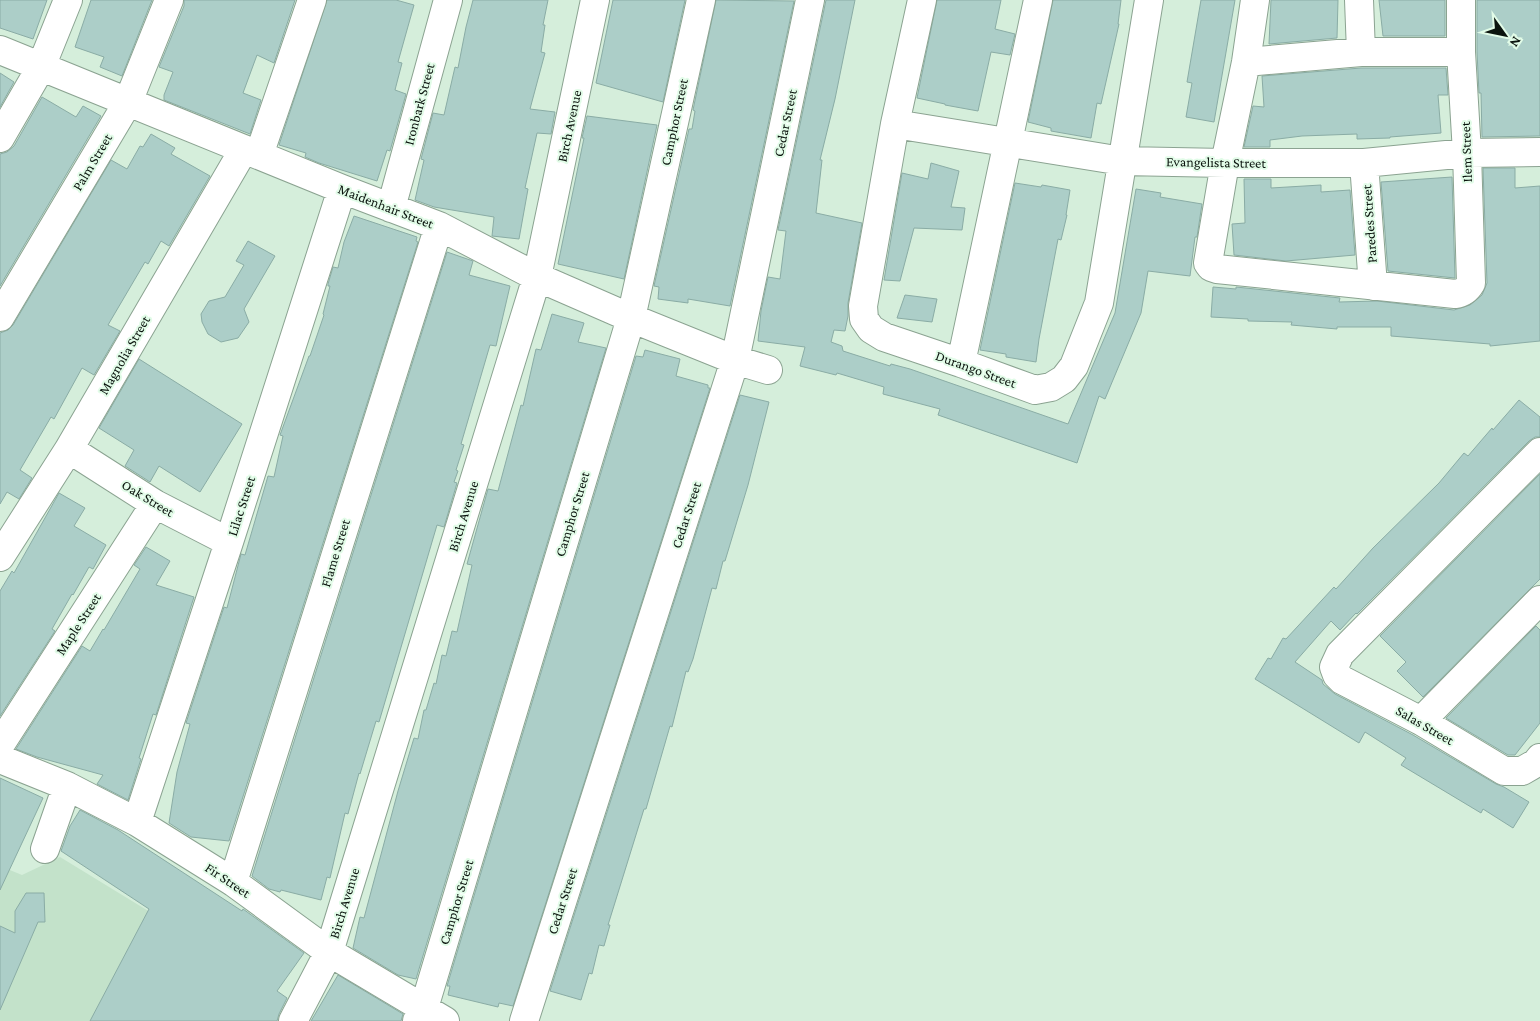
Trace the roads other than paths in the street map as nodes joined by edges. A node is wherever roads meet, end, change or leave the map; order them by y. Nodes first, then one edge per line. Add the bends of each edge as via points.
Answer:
1 (68, 0) edge
2 (168, 0) edge
3 (312, 0) edge
4 (448, 0) edge
5 (595, 0) edge
6 (701, 0) edge
7 (810, 0) edge
8 (922, 0) edge
9 (1038, 0) edge
10 (1149, 0) edge
11 (1255, 0) edge
12 (1359, 0) edge
13 (1461, 0) edge
14 (0, 50) edge
15 (1361, 52) junction
16 (1461, 52) junction
17 (1246, 62) junction
18 (42, 67) junction
19 (128, 102) junction
20 (895, 124) junction
21 (0, 138) edge
22 (1008, 142) junction
23 (252, 152) junction
24 (1540, 152) edge
25 (1467, 153) junction
26 (1122, 161) junction
27 (1225, 163) junction
28 (1364, 163) junction
29 (342, 189) junction
30 (391, 208) junction
31 (439, 226) junction
32 (537, 277) junction
33 (1373, 286) junction
34 (0, 317) edge
35 (631, 318) junction
36 (736, 360) junction
37 (961, 363) junction
38 (768, 370) dead end
39 (69, 448) junction
40 (1540, 452) edge
41 (155, 504) junction
42 (229, 542) junction
43 (0, 558) edge
44 (1540, 600) edge
45 (1421, 721) junction
46 (0, 744) edge
47 (0, 759) edge
48 (1531, 764) edge
49 (67, 786) junction
50 (137, 822) junction
51 (45, 849) dead end
52 (233, 882) junction
53 (329, 952) junction
54 (429, 1017) edge
55 (293, 1021) edge
56 (524, 1021) edge

1 - 18 street
2 - 19 street, Palm Street
3 - 23 street, Magnolia Street
4 - 30 street, Ironbark Street
5 - 32 street, Birch Avenue
6 - 35 street, Camphor Street
7 - 36 street, Cedar Street
8 - 20 street
9 - 22 street
10 - 26 street, Durango Street
11 - 17 street
12 - 15 street
13 - 16 street, Ilem Street
14 - 18 street, Maidenhair Street
15 - 16 street
15 - 17 street
16 - 25 street, Ilem Street
17 - 27 street
18 - 19 street, Maidenhair Street
18 - 21 street
19 - 23 street, Maidenhair Street
19 - 34 street, Palm Street
20 - 22 street, Evangelista Street
20 - 37 street, Durango Street via 863,306 864,319 871,329 884,337
22 - 26 street, Evangelista Street
22 - 37 street
23 - 29 street, Maidenhair Street
23 - 39 street, Magnolia Street
24 - 25 street, Evangelista Street
25 - 28 street, Evangelista Street
25 - 33 street, Ilem Street via 1471,283 1467,289 1455,294
26 - 27 street, Evangelista Street
26 - 37 street, Durango Street via 1099,303 1074,366 1064,379 1051,387 1035,390
27 - 28 street, Evangelista Street
27 - 33 street via 1208,258 1211,267
28 - 33 street, Paredes Street
29 - 30 street, Maidenhair Street
29 - 42 street, Lilac Street
30 - 31 street, Maidenhair Street
31 - 32 street, Maidenhair Street
31 - 52 street, Flame Street
32 - 35 street, Maidenhair Street
32 - 53 street, Birch Avenue
35 - 36 street, Maidenhair Street
35 - 54 street, Camphor Street
36 - 38 street, Maidenhair Street
36 - 56 street, Cedar Street
39 - 41 street, Oak Street
39 - 43 street, Magnolia Street
40 - 45 street, Salas Street via 1340,654 1334,667 1342,680
41 - 42 street, Oak Street
41 - 46 street, Maple Street
42 - 50 street, Lilac Street
44 - 45 street
45 - 48 street, Salas Street via 1504,771
47 - 49 street, Fir Street
49 - 50 street, Fir Street
49 - 51 street
50 - 52 street, Fir Street
52 - 53 street, Fir Street
53 - 54 street, Fir Street
53 - 55 street, Birch Avenue

